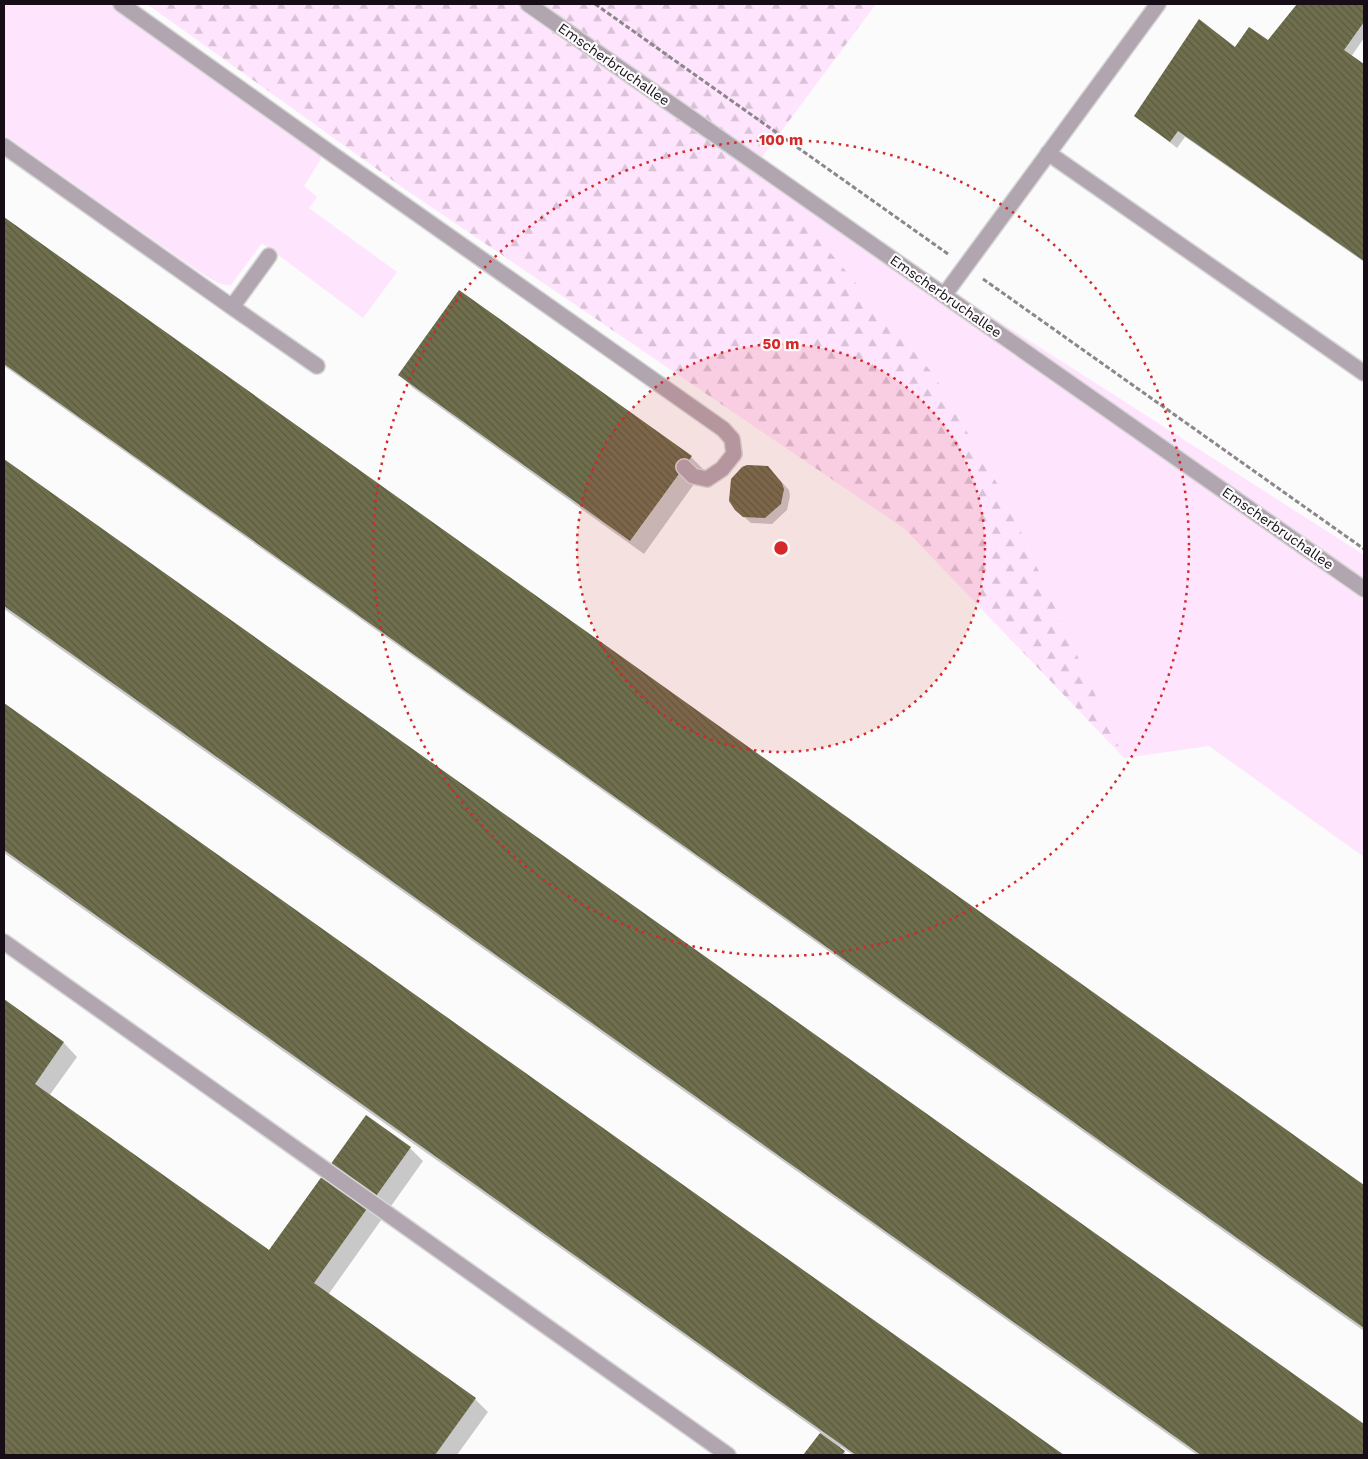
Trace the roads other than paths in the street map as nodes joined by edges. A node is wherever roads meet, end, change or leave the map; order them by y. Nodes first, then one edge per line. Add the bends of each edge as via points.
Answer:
1 (121, 4) edge
2 (528, 4) edge
3 (1158, 4) edge
4 (4, 146) edge
5 (1048, 153) junction
6 (269, 256) dead end
7 (945, 294) junction
8 (232, 307) junction
9 (317, 366) dead end
10 (1364, 373) edge
11 (684, 467) dead end
12 (1364, 589) edge
13 (4, 942) edge
14 (728, 1455) edge

1 - 11 street via 723,429 732,439 734,454 722,469 707,479 693,476
2 - 7 street, Emscherbruchallee
3 - 5 street
4 - 8 street
5 - 7 street
5 - 10 street
6 - 8 street
7 - 12 street, Emscherbruchallee
8 - 9 street
13 - 14 street

